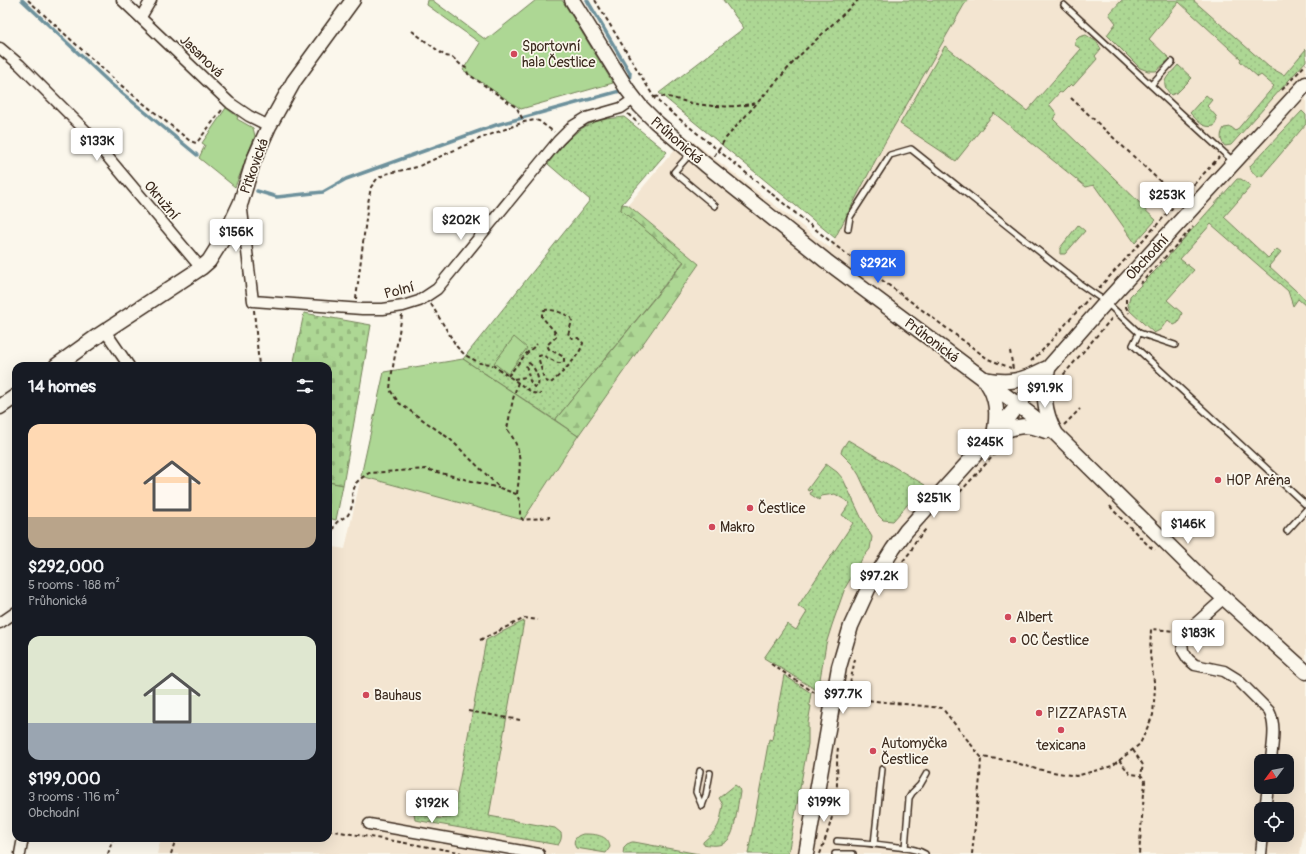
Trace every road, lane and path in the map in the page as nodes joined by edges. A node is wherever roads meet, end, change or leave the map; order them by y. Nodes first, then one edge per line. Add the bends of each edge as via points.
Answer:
1 (28, 0) edge
2 (122, 0) edge
3 (151, 0) edge
4 (353, 0) edge
5 (572, 0) edge
6 (595, 0) edge
7 (858, 0) edge
8 (1064, 5) dead end
9 (141, 17) junction
10 (412, 32) dead end
11 (0, 48) edge
12 (1172, 62) dead end
13 (1306, 64) edge
14 (1306, 84) edge
15 (1151, 85) junction
16 (1280, 92) dead end
17 (654, 97) junction
18 (1070, 98) dead end
19 (634, 99) junction
20 (229, 101) junction
21 (757, 102) junction
22 (523, 121) junction
23 (269, 126) junction
24 (561, 138) junction
25 (718, 151) junction
26 (691, 152) junction
27 (1224, 152) junction
28 (1235, 162) junction
29 (1163, 184) dead end
30 (1171, 191) dead end
31 (1180, 199) junction
32 (241, 202) junction
33 (715, 206) dead end
34 (1193, 227) dead end
35 (848, 229) dead end
36 (201, 268) junction
37 (1138, 287) dead end
38 (1093, 293) junction
39 (1129, 295) dead end
40 (427, 296) junction
41 (253, 301) junction
42 (1106, 302) junction
43 (403, 306) junction
44 (355, 308) junction
45 (1117, 312) junction
46 (105, 331) junction
47 (1139, 333) junction
48 (537, 344) dead end
49 (1175, 345) dead end
50 (62, 362) edge
51 (126, 362) edge
52 (259, 362) edge
53 (1030, 362) dead end
54 (1020, 367) dead end
55 (1049, 367) junction
56 (508, 376) junction
57 (526, 377) dead end
58 (513, 379) junction
59 (984, 379) junction
60 (1059, 380) dead end
61 (530, 381) joint
62 (546, 381) joint
63 (518, 382) junction
64 (541, 394) dead end
65 (12, 399) edge
66 (1018, 405) junction
67 (0, 407) edge
68 (1060, 427) junction
69 (994, 434) junction
70 (1009, 439) dead end
71 (500, 488) junction
72 (517, 495) junction
73 (957, 495) dead end
74 (1306, 504) edge
75 (1110, 506) dead end
76 (1305, 513) edge
77 (550, 517) dead end
78 (928, 527) dead end
79 (1287, 531) dead end
80 (332, 534) edge
81 (1160, 554) dead end
82 (892, 576) dead end
83 (1224, 598) junction
84 (12, 615) edge
85 (538, 620) dead end
86 (0, 624) edge
87 (1175, 631) dead end
88 (480, 640) dead end
89 (856, 657) dead end
90 (771, 664) dead end
91 (1306, 672) edge
92 (815, 693) dead end
93 (847, 698) junction
94 (846, 705) dead end
95 (468, 711) dead end
96 (520, 720) dead end
97 (839, 746) dead end
98 (1132, 750) junction
99 (1271, 754) edge
100 (981, 757) junction
101 (1119, 760) junction
102 (882, 769) dead end
103 (700, 770) dead end
104 (710, 773) dead end
105 (927, 773) dead end
106 (1141, 775) junction
107 (369, 824) dead end
108 (332, 831) edge
109 (837, 841) dead end
110 (22, 842) edge
111 (112, 842) edge
112 (175, 842) edge
113 (1262, 842) edge
114 (874, 844) junction
115 (905, 848) junction
116 (491, 850) edge
117 (20, 854) edge
118 (108, 854) edge
119 (171, 854) edge
120 (462, 854) edge
121 (539, 854) edge
122 (806, 854) edge
123 (820, 854) edge
124 (835, 854) edge
125 (854, 854) edge
126 (925, 854) edge
127 (972, 854) edge
128 (1139, 854) edge
129 (1261, 854) edge

1 - 20 path via 117,82 190,142 198,141
2 - 9 street, Jasanová
3 - 9 street
4 - 23 street, Pitkovická via 294,81
5 - 19 street, Průhonická
6 - 17 path
7 - 21 path via 799,56
8 - 15 lane
9 - 20 street, Jasanová
10 - 22 path via 445,56 452,57 466,68 468,74 516,108
11 - 36 street, Okružní via 84,130
12 - 15 lane
13 - 16 path
14 - 28 street, Obchodní
15 - 27 lane
17 - 21 path via 665,96 708,106
17 - 25 path
18 - 29 path
19 - 24 street, Polní via 620,108 586,118
19 - 26 street, Průhonická
20 - 23 street, Jasanová via 249,116
21 - 25 path
22 - 24 path via 539,121
22 - 44 path via 417,167 384,174 376,179 371,187 368,204
23 - 32 street, Pitkovická via 253,162
24 - 40 street, Polní via 437,288
25 - 54 path via 836,246 988,359 1013,368
26 - 33 lane via 674,172
26 - 59 street, Průhonická via 826,262
27 - 28 lane
27 - 31 path
28 - 42 street, Obchodní
30 - 31 path
31 - 38 path
32 - 36 street, Pitkovická via 226,234 209,261
32 - 41 street
34 - 37 path
35 - 38 lane via 850,217 890,155 911,149
36 - 46 street, Pitkovická
38 - 42 lane
38 - 53 path
39 - 45 path
40 - 43 street, Polní
40 - 56 path via 456,347 474,361 491,364
41 - 44 street, Polní
41 - 52 path
42 - 45 lane
42 - 55 street, Obchodní
43 - 44 street, Polní via 383,309
43 - 71 path via 390,390 399,403 450,439
45 - 47 lane
45 - 60 path
46 - 50 street, Pitkovická
46 - 51 street
47 - 49 lane
47 - 74 lane via 1133,344
48 - 56 path
55 - 59 street via 1014,381
55 - 66 street, Obchodní
55 - 68 street via 1045,402 1049,419
56 - 58 path
57 - 58 path
58 - 63 path
59 - 66 street, Průhonická
59 - 69 street via 996,402
61 - 61 path via 526,365 529,363 534,369 538,386 534,387
62 - 62 path via 539,356 562,364 564,356 549,349 547,345 556,337 542,316 544,310 571,318 568,335 578,338 583,343 579,352 564,369 550,383
63 - 64 path via 533,393
63 - 72 path via 507,429 521,461
65 - 67 street
66 - 68 street, Průhonická
66 - 69 street, Obchodní
68 - 69 street via 1028,426
68 - 83 street, Průhonická
69 - 122 street, Obchodní via 892,549 868,589 851,626 838,674
70 - 73 path
71 - 72 path
71 - 80 path via 424,469 369,473 356,483 348,516 337,522
72 - 77 path via 523,520
75 - 81 path
76 - 79 lane
78 - 82 path
83 - 91 street, Průhonická
83 - 99 street via 1187,631 1182,642 1183,651 1195,665 1224,672 1237,679 1269,711 1274,725
84 - 86 street
85 - 88 path via 525,618
87 - 98 path via 1151,629 1154,715 1140,744
89 - 93 path
90 - 92 path
93 - 94 path
93 - 100 path via 942,708
95 - 96 path
97 - 123 path via 836,761 838,782 831,822
98 - 101 path
98 - 106 path via 1143,765
100 - 101 path via 1007,760 1076,776 1112,766
100 - 127 path
101 - 106 path via 1130,774
102 - 114 lane
103 - 104 lane via 696,792 702,806
105 - 115 lane via 909,798
106 - 128 path via 1145,781
107 - 116 street
108 - 120 path
109 - 114 lane
110 - 117 street
111 - 118 path
112 - 119 path
113 - 129 street
114 - 115 lane
115 - 126 lane
116 - 121 street
124 - 125 lane

